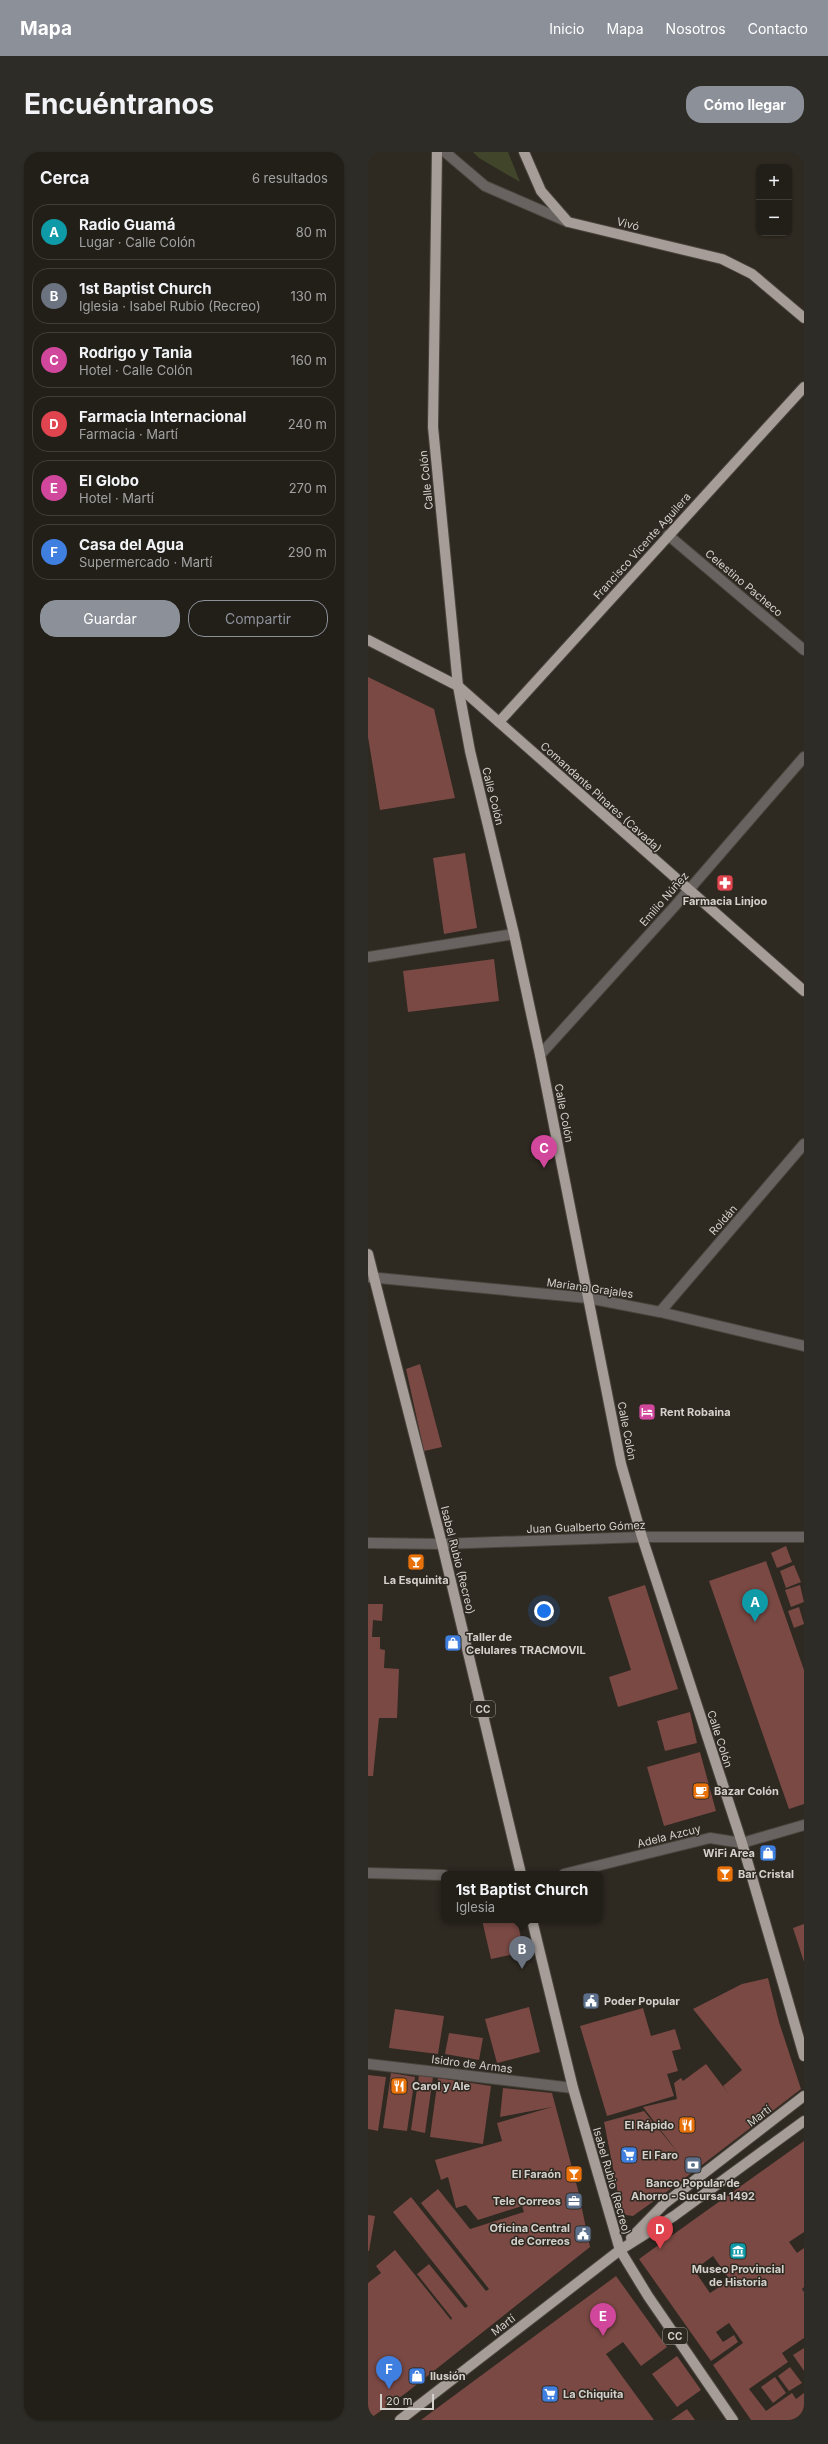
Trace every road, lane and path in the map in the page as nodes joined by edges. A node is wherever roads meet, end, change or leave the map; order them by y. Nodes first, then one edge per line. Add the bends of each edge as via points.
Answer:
1 (437, 152) edge
2 (445, 152) edge
3 (524, 152) edge
4 (568, 222) junction
5 (804, 318) edge
6 (804, 387) edge
7 (668, 535) junction
8 (368, 640) edge
9 (804, 650) edge
10 (458, 686) junction
11 (499, 722) junction
12 (804, 757) edge
13 (688, 891) junction
14 (514, 934) junction
15 (368, 957) edge
16 (804, 991) edge
17 (540, 1055) junction
18 (804, 1144) edge
19 (368, 1254) edge
20 (371, 1277) edge
21 (588, 1298) junction
22 (660, 1312) junction
23 (804, 1346) edge
24 (804, 1537) edge
25 (642, 1538) junction
26 (368, 1543) edge
27 (442, 1544) junction
28 (804, 1825) edge
29 (742, 1843) junction
30 (520, 1871) edge
31 (576, 1871) edge
32 (368, 1873) edge
33 (441, 1875) edge
34 (533, 1923) edge
35 (804, 2056) edge
36 (368, 2064) edge
37 (573, 2088) junction
38 (804, 2096) edge
39 (804, 2121) edge
40 (620, 2250) junction
41 (400, 2420) edge
42 (733, 2420) edge

1 - 10 main road, Calle Colón via 433,427
2 - 4 street, Vivó via 485,186
3 - 4 main road via 541,191
4 - 5 main road, Vivó via 722,259 752,274
6 - 7 main road, Francisco Vicente Aguilera
7 - 9 street, Celestino Pacheco
7 - 11 main road, Francisco Vicente Aguilera
8 - 10 main road, Comandante Pinares (Cavada)
10 - 11 main road, Comandante Pinares (Cavada)
10 - 14 main road, Calle Colón via 470,751
11 - 13 main road, Comandante Pinares (Cavada)
12 - 13 street, Emilio Núñez
13 - 16 main road, Comandante Pinares (Cavada)
13 - 17 street, Emilio Núñez
14 - 15 street
14 - 17 main road, Calle Colón
17 - 21 main road, Calle Colón
18 - 22 street, Roldán
19 - 20 main road, Isabel Rubio (Recreo) / CC
20 - 21 street, Mariana Grajales
20 - 27 main road, Isabel Rubio (Recreo) / CC
21 - 22 street, Mariana Grajales
21 - 25 main road, Calle Colón via 621,1464
22 - 23 street, Mariana Grajales
24 - 25 street, Juan Gualberto Gómez
25 - 27 street, Juan Gualberto Gómez
25 - 29 main road, Calle Colón
26 - 27 street, Juan Gualberto Gómez
27 - 30 main road, Isabel Rubio (Recreo) / CC
28 - 29 street, Adela Azcuy
29 - 31 street, Adela Azcuy via 710,1838
29 - 35 main road, Calle Colón
32 - 33 street
34 - 37 main road, Isabel Rubio (Recreo) / CC
36 - 37 street, Isidro de Armas
37 - 40 main road, Isabel Rubio (Recreo) / CC
38 - 40 main road, Martí via 664,2204
39 - 40 main road, Martí via 674,2216
40 - 41 main road, Martí
40 - 42 main road, Isabel Rubio (Recreo) / CC

